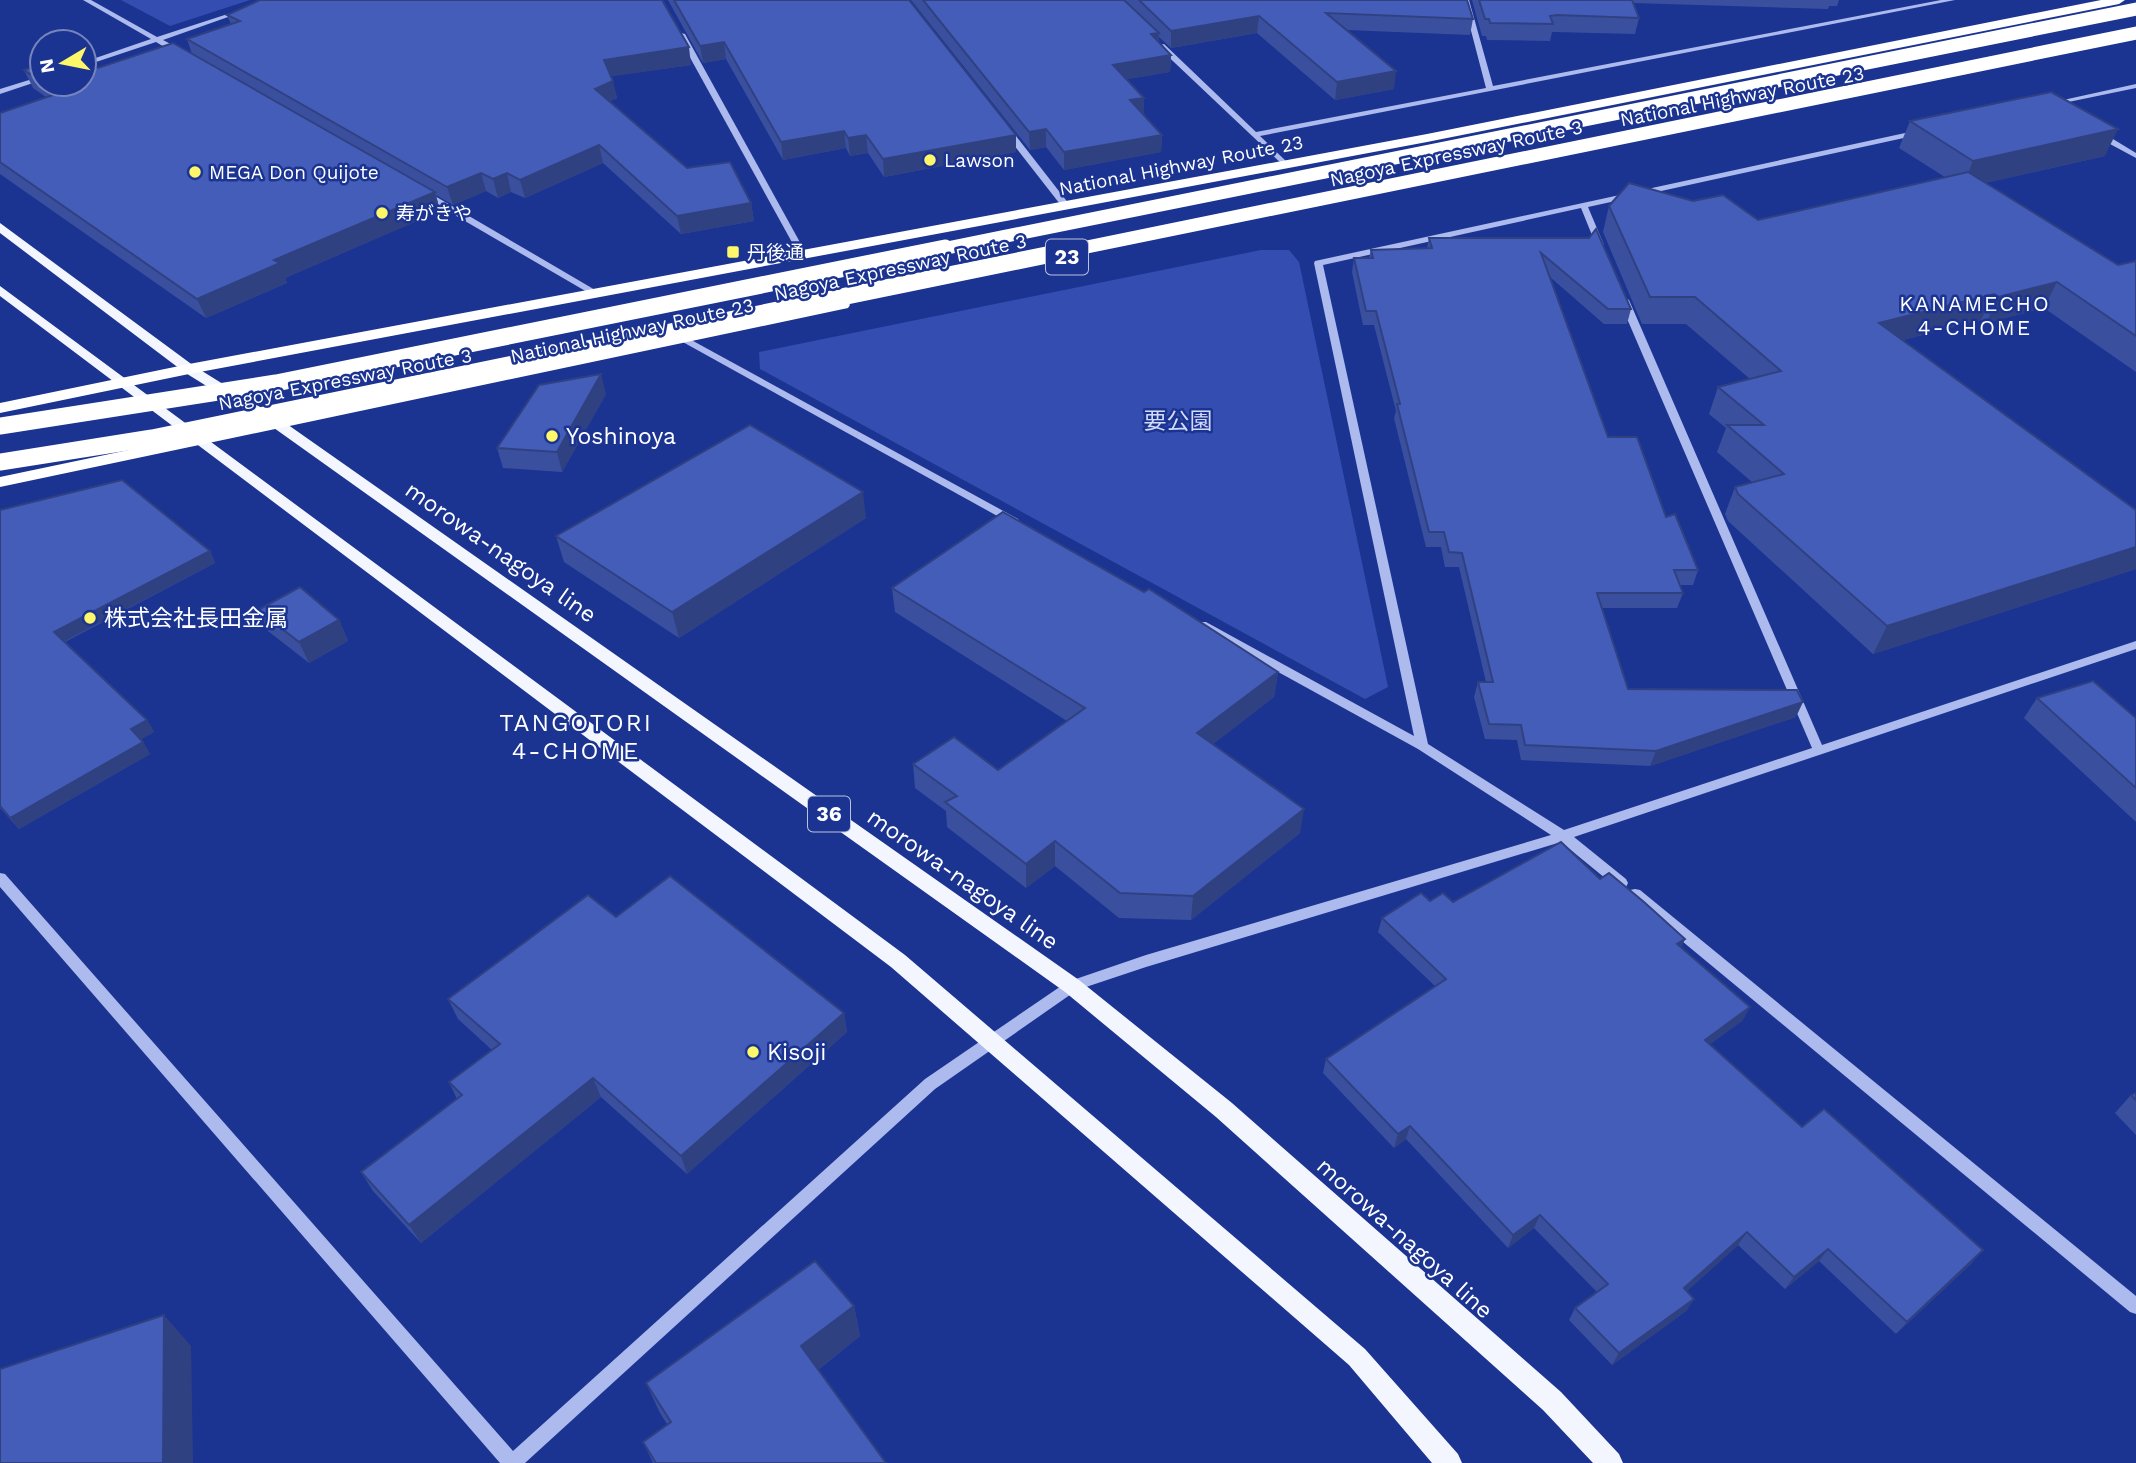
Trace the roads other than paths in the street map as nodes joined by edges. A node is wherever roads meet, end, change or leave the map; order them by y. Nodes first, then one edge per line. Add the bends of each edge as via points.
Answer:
1 (86, 0) edge
2 (1466, 0) edge
3 (1894, 0) edge
4 (1952, 0) edge
5 (2119, 0) edge
6 (1909, 8) junction
7 (250, 9) edge
8 (2136, 9) edge
9 (676, 24) edge
10 (2136, 35) edge
11 (1153, 38) edge
12 (158, 40) junction
13 (98, 59) edge
14 (194, 61) edge
15 (28, 83) edge
16 (2136, 86) edge
17 (1490, 89) junction
18 (0, 92) edge
19 (2047, 104) junction
20 (2034, 107) edge
21 (2059, 111) edge
22 (998, 119) edge
23 (2092, 130) edge
24 (1924, 131) edge
25 (1254, 135) junction
26 (2136, 156) edge
27 (1285, 165) junction
28 (419, 191) edge
29 (1583, 204) junction
30 (1066, 206) junction
31 (0, 227) edge
32 (803, 255) junction
33 (1606, 259) edge
34 (1617, 285) edge
35 (0, 290) edge
36 (597, 294) junction
37 (684, 339) junction
38 (189, 369) junction
39 (122, 383) junction
40 (0, 408) edge
41 (279, 425) junction
42 (0, 426) edge
43 (201, 441) junction
44 (0, 462) edge
45 (0, 482) edge
46 (1023, 526) edge
47 (1192, 619) edge
48 (2136, 645) edge
49 (1422, 746) junction
50 (1818, 749) junction
51 (1563, 836) junction
52 (0, 878) edge
53 (1072, 986) junction
54 (991, 1042) junction
55 (2136, 1306) edge
56 (512, 1463) edge
57 (1449, 1463) edge
58 (1610, 1463) edge

1 - 12 street
2 - 17 street
3 - 6 street
4 - 6 street
5 - 27 highway, National Highway Route 23 / 23
6 - 17 street
7 - 12 street
8 - 42 highway, Nagoya Expressway Route 3, bridge via 276,383
9 - 32 street
10 - 37 highway, National Highway Route 23 / 23 via 1467,171
10 - 44 highway, Nagoya Expressway Route 3, bridge via 165,435
11 - 25 street
12 - 13 street
12 - 14 street
15 - 18 street
16 - 19 street
17 - 25 street
19 - 20 street
19 - 21 street
22 - 30 street
23 - 26 street
24 - 29 street
25 - 27 street
27 - 30 highway, National Highway Route 23 / 23
28 - 36 street
29 - 33 street
29 - 49 street via 1318,263
30 - 32 highway, National Highway Route 23 / 23
31 - 38 main road, morowa-nagoya line / 36
32 - 36 highway, National Highway Route 23 / 23
34 - 50 street
35 - 39 main road
36 - 38 highway, National Highway Route 23 / 23
37 - 41 highway, National Highway Route 23 / 23
37 - 46 street
38 - 39 highway, National Highway Route 23 / 23
38 - 41 main road, morowa-nagoya line / 36
39 - 40 highway, National Highway Route 23 / 23
39 - 43 main road
41 - 43 highway, National Highway Route 23 / 23
41 - 53 main road, morowa-nagoya line / 36
43 - 45 highway, National Highway Route 23 / 23
43 - 54 main road via 898,961
47 - 49 street
48 - 50 street
49 - 51 street
50 - 51 street
51 - 53 street
51 - 55 street
52 - 56 street
53 - 54 street
53 - 58 main road, morowa-nagoya line / 36 via 1234,1119 1552,1401
54 - 56 street via 930,1084
54 - 57 main road via 1357,1357

